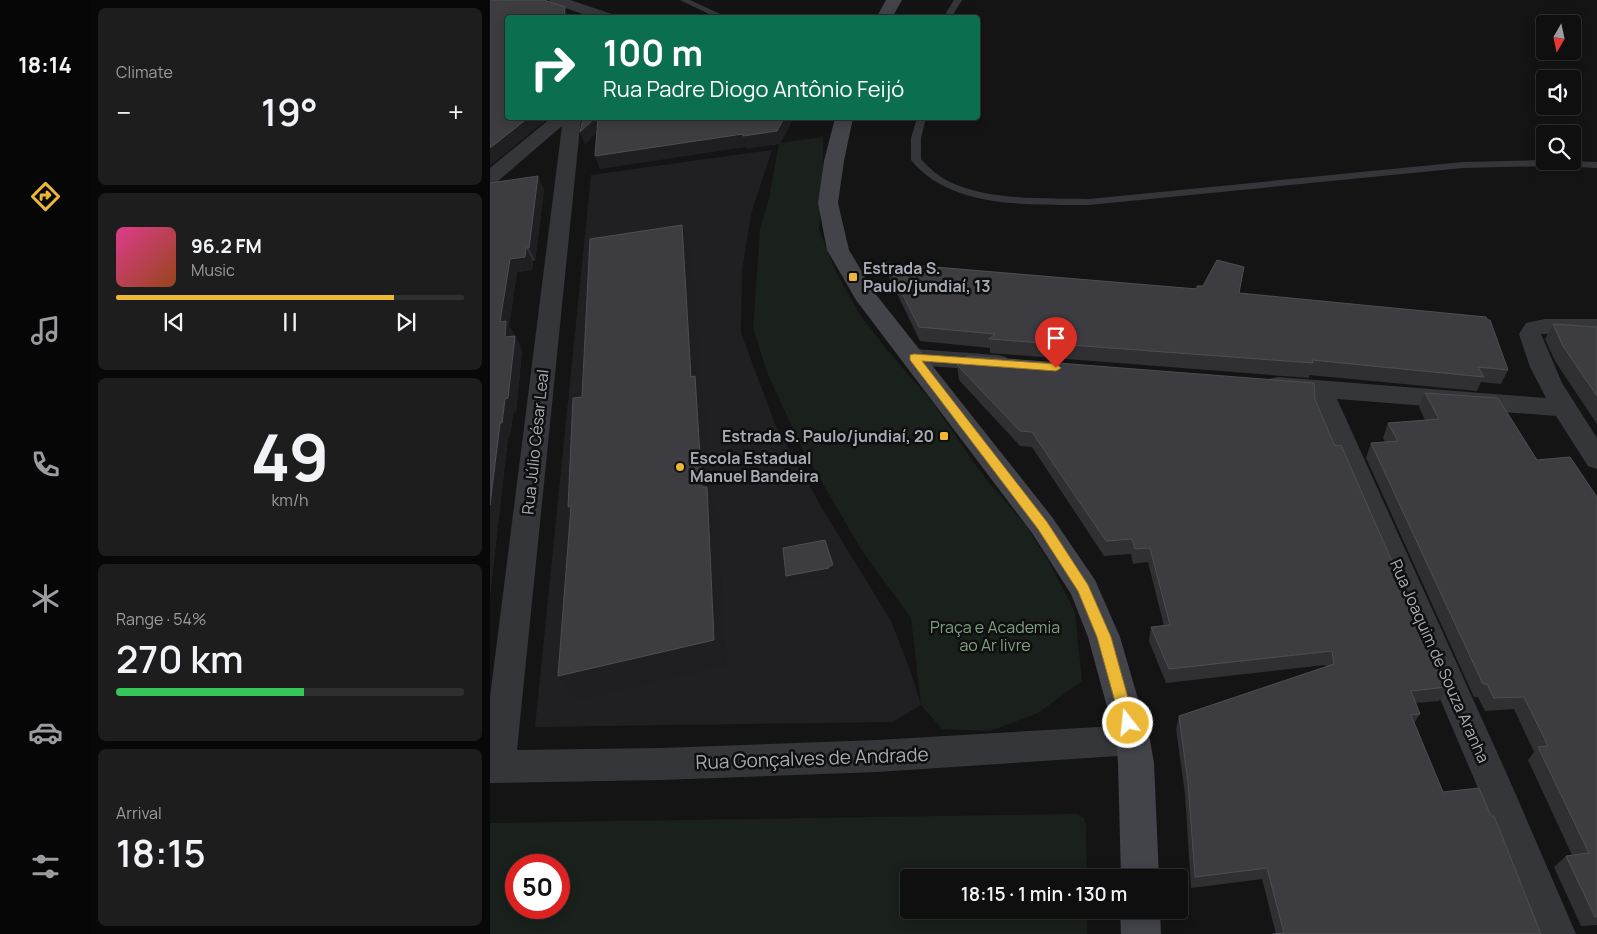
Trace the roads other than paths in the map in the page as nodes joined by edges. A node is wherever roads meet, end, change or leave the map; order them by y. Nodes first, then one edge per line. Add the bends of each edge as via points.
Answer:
1 (556, 0) edge
2 (684, 0) edge
3 (894, 0) edge
4 (958, 0) edge
5 (576, 8) edge
6 (600, 15) edge
7 (718, 15) edge
8 (886, 15) edge
9 (949, 15) edge
10 (559, 120) edge
11 (572, 120) edge
12 (844, 120) edge
13 (920, 120) edge
14 (1597, 166) edge
15 (490, 178) edge
16 (1597, 326) edge
17 (914, 357) junction
18 (1018, 364) edge
19 (1252, 383) edge
20 (1320, 389) junction
21 (1564, 408) junction
22 (1597, 458) edge
23 (1133, 740) junction
24 (494, 767) edge
25 (1140, 869) edge
26 (1140, 919) edge
27 (1140, 934) edge
28 (1557, 934) edge

1 - 5 street
2 - 7 lane
3 - 8 main road
4 - 9 lane
5 - 6 street
10 - 15 street
11 - 24 street, Rua Júlio César Leal
12 - 17 main road via 828,203 838,250 864,295
13 - 14 lane via 916,160 930,174 951,186 1030,202 1089,202 1463,165 1554,163
16 - 21 street via 1545,326 1534,328 1530,334 1533,348
17 - 18 street
17 - 23 main road via 1042,525 1084,589 1104,637
19 - 20 street
20 - 21 street
20 - 28 street, Rua Joaquim de Souza Aranha
21 - 22 street
23 - 24 street, Rua Gonçalves de Andrade via 829,758
23 - 25 main road
26 - 27 main road

